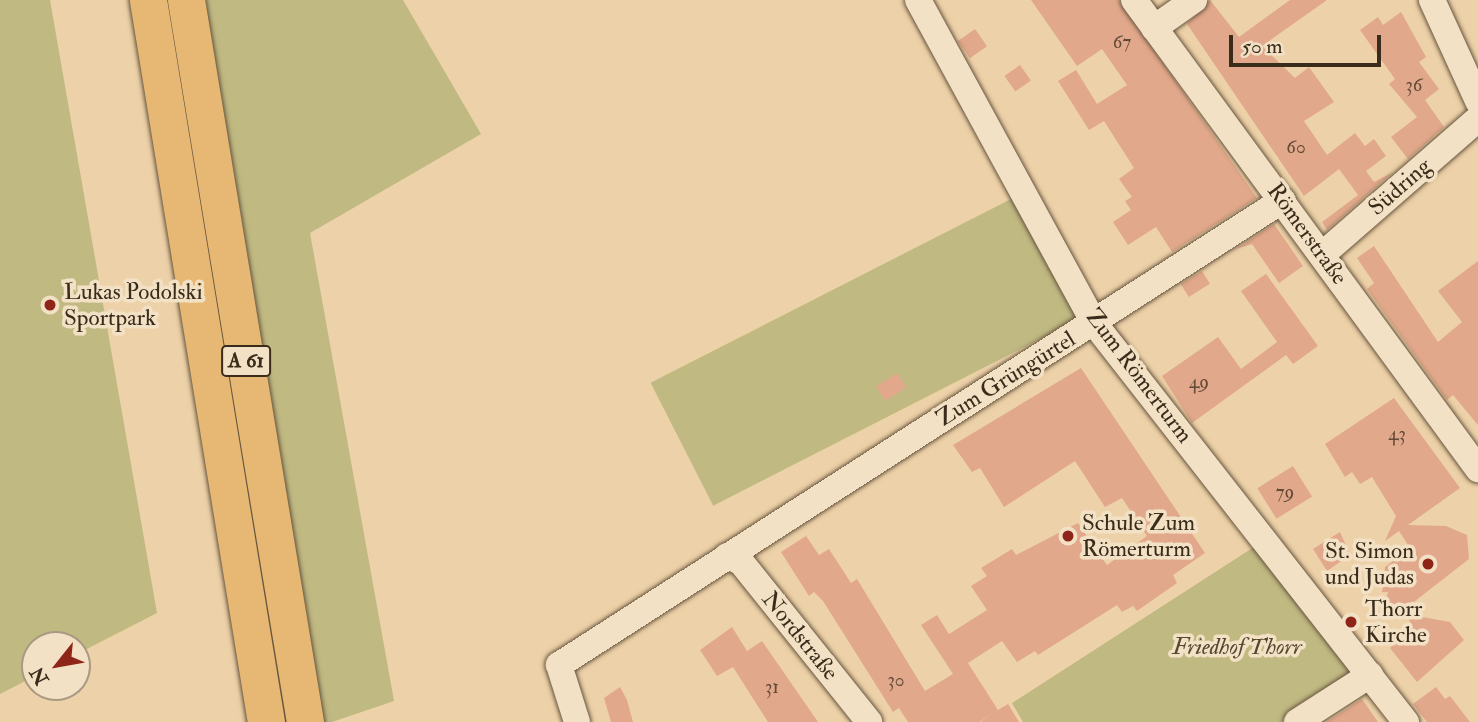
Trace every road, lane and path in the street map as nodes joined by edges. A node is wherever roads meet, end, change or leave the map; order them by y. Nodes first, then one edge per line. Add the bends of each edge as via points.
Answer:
1 (148, 0) edge
2 (186, 0) edge
3 (918, 0) edge
4 (1134, 0) edge
5 (1194, 0) edge
6 (1432, 0) edge
7 (1154, 28) junction
8 (1478, 101) edge
9 (1478, 119) edge
10 (1283, 200) junction
11 (1323, 254) junction
12 (1094, 323) junction
13 (1478, 469) edge
14 (727, 556) junction
15 (1370, 675) junction
16 (267, 722) edge
17 (305, 722) edge
18 (577, 722) edge
19 (869, 722) edge
20 (1297, 722) edge
21 (1406, 722) edge

1 - 16 highway, A 61
2 - 17 highway, A 61
3 - 12 street, Zum Römerturm
4 - 7 street, Römerstraße
5 - 7 street
6 - 8 street
7 - 10 street, Römerstraße
9 - 11 street, Südring
10 - 11 street, Römerstraße
10 - 12 street, Zum Grüngürtel
11 - 13 street, Römerstraße
12 - 14 street, Zum Grüngürtel
12 - 15 street, Zum Römerturm
14 - 18 street, Zum Grüngürtel via 559,665
14 - 19 street, Nordstraße via 741,562
15 - 20 street
15 - 21 street, Zum Römerturm

